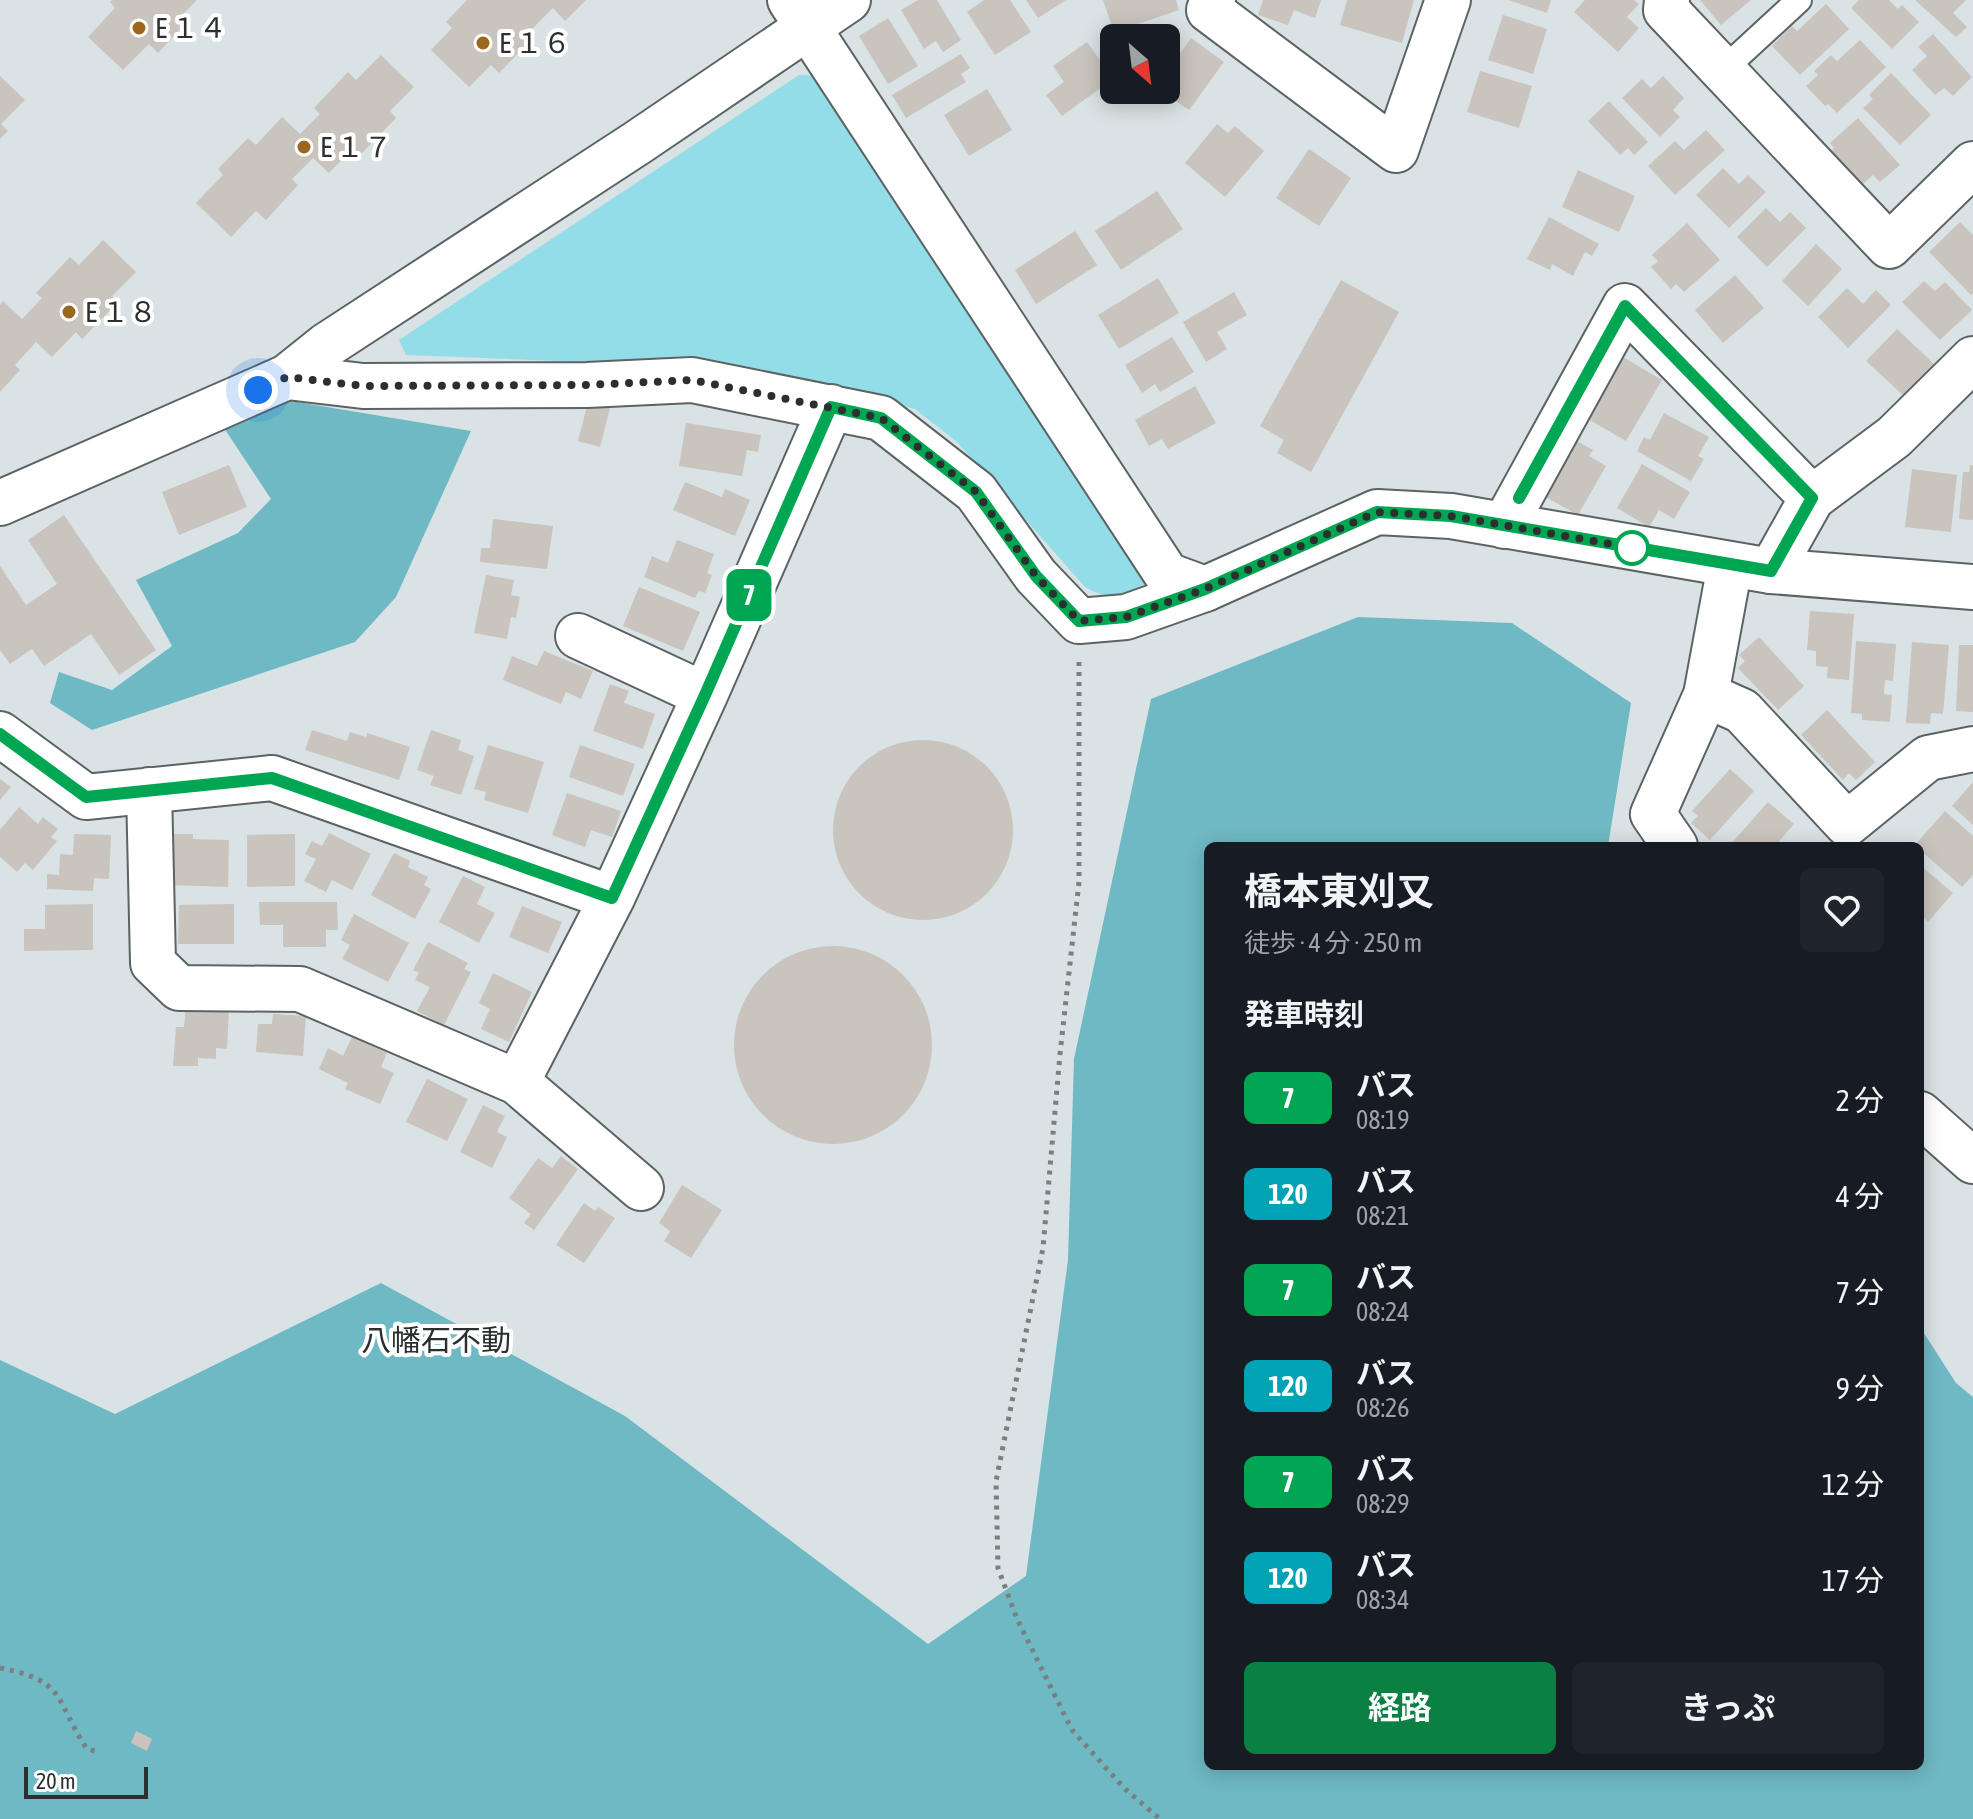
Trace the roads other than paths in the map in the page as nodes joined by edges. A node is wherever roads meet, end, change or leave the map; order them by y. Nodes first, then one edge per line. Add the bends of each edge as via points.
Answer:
1 (848, 0) edge
2 (1213, 0) edge
3 (1448, 0) edge
4 (1667, 0) edge
5 (1799, 0) edge
6 (798, 13) edge
7 (1723, 70) junction
8 (1973, 164) edge
9 (1973, 359) edge
10 (287, 377) junction
11 (831, 407) junction
12 (1812, 498) junction
13 (0, 503) edge
14 (1504, 526) junction
15 (1750, 568) junction
16 (1973, 587) edge
17 (1205, 589) junction
18 (578, 636) dead end
19 (705, 695) junction
20 (1706, 695) junction
21 (0, 734) edge
22 (1973, 749) edge
23 (149, 790) junction
24 (1672, 842) edge
25 (612, 898) junction
26 (517, 1082) junction
27 (1924, 1118) edge
28 (1973, 1161) edge
29 (641, 1188) dead end

1 - 6 street
2 - 3 street via 1209,10 1396,150
4 - 7 street via 1666,10
5 - 7 lane
6 - 10 street via 637,143 327,345
6 - 17 street via 1167,575
7 - 8 street via 1889,246
9 - 12 street via 1894,437
10 - 11 street via 363,386 692,380
10 - 13 street
11 - 17 street via 881,418 976,492 1036,576 1079,621 1126,617
11 - 19 street
12 - 14 street via 1625,306
12 - 15 street
14 - 15 street
14 - 17 street via 1451,516 1377,512
15 - 16 street
15 - 20 street
18 - 19 street
19 - 25 street
20 - 22 street via 1742,711 1847,824 1928,758
20 - 24 street via 1653,814
21 - 23 street via 86,797
23 - 25 street via 272,778
23 - 26 street via 153,963 179,988 300,989
25 - 26 street
26 - 29 street
27 - 28 street

